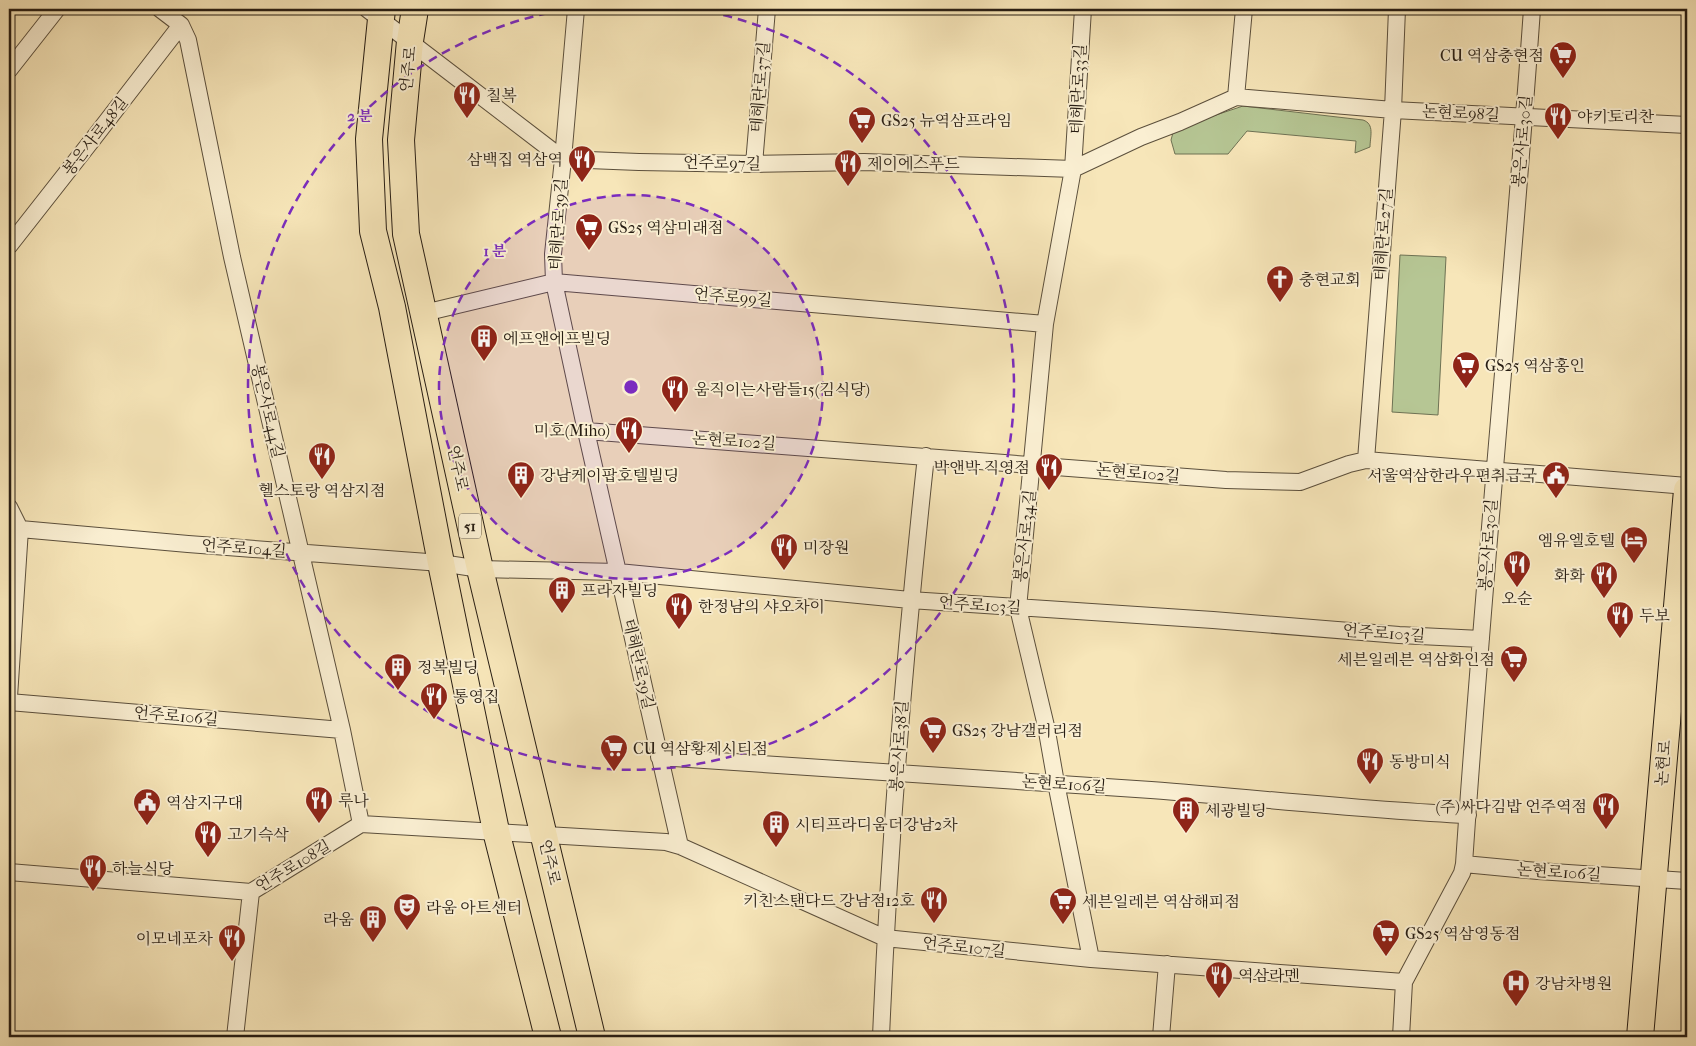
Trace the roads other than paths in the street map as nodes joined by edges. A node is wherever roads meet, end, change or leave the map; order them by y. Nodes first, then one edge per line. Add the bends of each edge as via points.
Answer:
1 (57, 9) edge
2 (160, 9) edge
3 (415, 9) edge
4 (576, 9) edge
5 (766, 9) edge
6 (1083, 9) edge
7 (1244, 9) edge
8 (1397, 9) edge
9 (1532, 9) edge
10 (377, 12) edge
11 (181, 25) junction
12 (410, 41) junction
13 (9, 70) edge
14 (1236, 97) junction
15 (1393, 110) junction
16 (1524, 116) junction
17 (1687, 125) edge
18 (563, 159) junction
19 (754, 164) junction
20 (1073, 169) junction
21 (9, 246) edge
22 (554, 282) junction
23 (424, 313) junction
24 (1045, 324) junction
25 (586, 430) junction
26 (926, 456) junction
27 (1366, 460) junction
28 (1032, 465) junction
29 (1494, 471) junction
30 (1687, 486) edge
31 (1687, 490) edge
32 (9, 506) edge
33 (14, 528) edge
34 (302, 553) junction
35 (441, 562) junction
36 (480, 570) junction
37 (618, 572) junction
38 (910, 600) junction
39 (1018, 608) junction
40 (1481, 640) junction
41 (9, 697) edge
42 (9, 702) edge
43 (342, 730) junction
44 (660, 757) junction
45 (898, 772) junction
46 (1056, 784) junction
47 (1468, 816) junction
48 (361, 824) junction
49 (496, 831) junction
50 (544, 834) junction
51 (680, 846) junction
52 (1464, 864) junction
53 (9, 872) edge
54 (1654, 878) junction
55 (1687, 881) edge
56 (250, 892) junction
57 (885, 938) junction
58 (1091, 959) junction
59 (1167, 964) junction
60 (1404, 982) junction
61 (235, 1037) edge
62 (548, 1037) edge
63 (592, 1037) edge
64 (881, 1037) edge
65 (1162, 1037) edge
66 (1400, 1037) edge
67 (1640, 1037) edge

1 - 13 street
2 - 11 street
3 - 12 main road, 언주로 / 51
4 - 18 street, 테헤란로39길
5 - 19 street, 테헤란로37길
6 - 20 street, 테헤란로33길
7 - 14 street
8 - 15 street, 테헤란로27길
9 - 16 street, 봉은사로30길
10 - 12 street
10 - 35 main road, 언주로 / 51 via 370,139 373,231 392,306
11 - 21 street, 봉은사로48길
11 - 34 street, 봉은사로44길 via 188,40 238,284
12 - 18 street
12 - 23 main road, 언주로 / 51 via 401,140 406,234
14 - 15 street, 논현로98길
14 - 20 street, 논현로98길 via 1141,136
15 - 16 street, 논현로98길
15 - 27 street, 테헤란로27길
16 - 17 street, 논현로98길
16 - 29 street, 봉은사로30길
18 - 19 street, 언주로97길
18 - 22 street, 테헤란로39길 via 553,254
19 - 20 street, 언주로97길 via 864,162
20 - 24 street, 봉은사로34길
22 - 23 street, 언주로99길
22 - 24 street, 언주로99길
22 - 25 street, 테헤란로39길
23 - 36 main road, 언주로 / 51
24 - 28 street, 봉은사로34길
25 - 26 street, 논현로102길
25 - 37 street, 테헤란로39길
26 - 28 street, 논현로102길
26 - 38 street, 봉은사로38길
27 - 28 street, 논현로102길 via 1300,482 1226,480
27 - 29 street, 논현로102길
28 - 39 street, 봉은사로34길
29 - 30 street, 논현로102길
29 - 40 street, 봉은사로30길
31 - 54 main road, 논현로
32 - 33 street
33 - 34 street, 언주로104길
33 - 41 street
34 - 35 street, 언주로104길
34 - 43 street, 봉은사로44길
35 - 36 street, 언주로104길
35 - 49 main road, 언주로 / 51
36 - 37 street, 언주로103길
36 - 50 main road, 언주로 / 51
37 - 38 street, 언주로103길
37 - 44 street, 테헤란로39길
38 - 39 street, 언주로103길
38 - 45 street, 봉은사로38길
39 - 40 street, 언주로103길
39 - 46 street, 봉은사로34길
40 - 47 street, 봉은사로30길
42 - 43 street, 언주로106길
43 - 48 street, 봉은사로44길
44 - 45 street, 논현로106길
44 - 51 street, 테헤란로39길
45 - 46 street, 논현로106길
45 - 57 street, 봉은사로38길
46 - 47 street, 논현로106길
46 - 58 street, 봉은사로34길
47 - 52 street, 봉은사로30길
48 - 49 street
48 - 56 street, 언주로108길
49 - 50 street
49 - 62 main road, 언주로 / 51
50 - 51 street, 언주로107길 via 666,842
50 - 63 main road, 언주로 / 51
51 - 57 street, 언주로107길
52 - 54 street, 논현로106길
52 - 60 street, 봉은사로30길
53 - 56 street, 언주로108길
54 - 55 street, 논현로106길
54 - 67 main road, 논현로
56 - 61 street
57 - 58 street, 언주로107길
57 - 64 street, 봉은사로38길
58 - 59 street, 언주로107길
59 - 60 street, 언주로107길
59 - 65 street
60 - 66 street, 봉은사로30길

